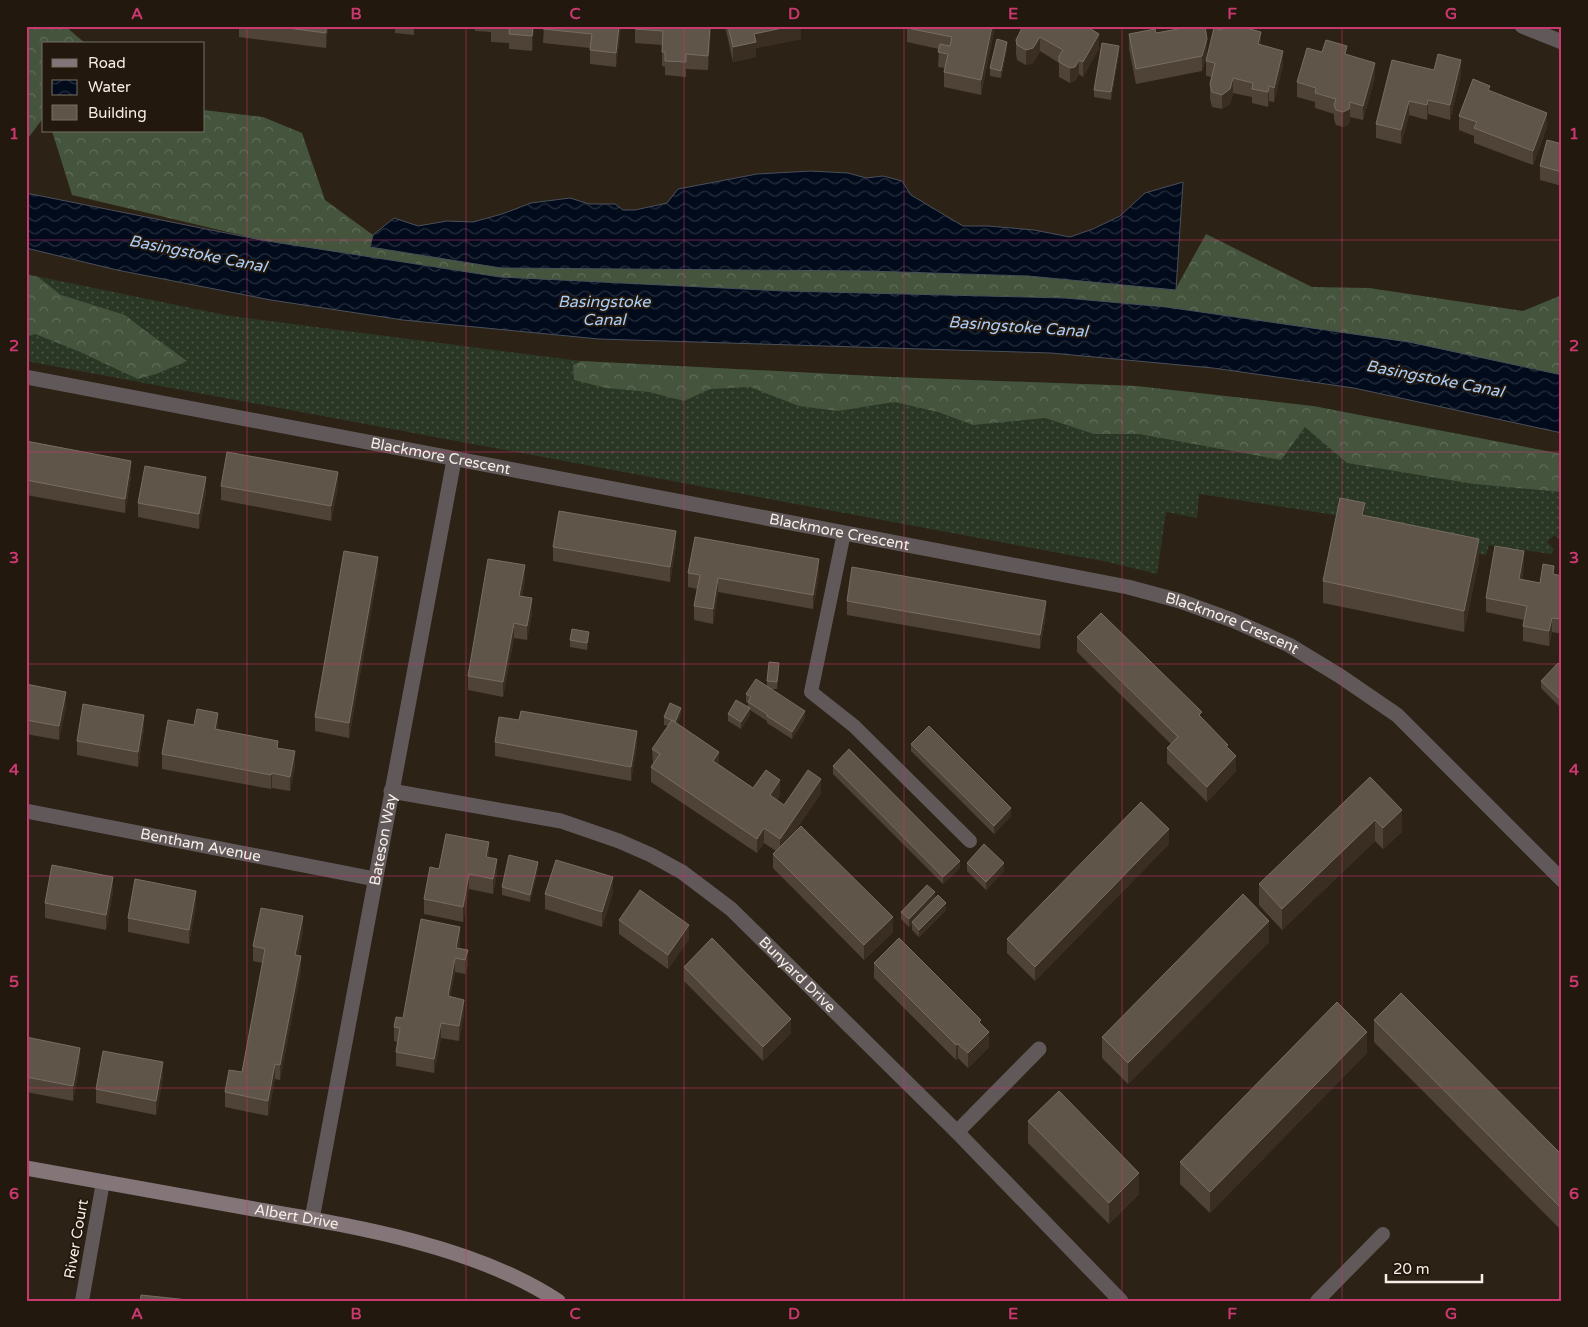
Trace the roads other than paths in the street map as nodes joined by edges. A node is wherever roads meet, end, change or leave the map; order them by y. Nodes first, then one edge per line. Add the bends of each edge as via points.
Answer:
1 (1522, 26) edge
2 (1562, 42) edge
3 (26, 377) edge
4 (454, 460) junction
5 (844, 533) junction
6 (392, 791) junction
7 (26, 811) edge
8 (970, 841) dead end
9 (375, 878) junction
10 (1562, 880) edge
11 (1039, 1049) dead end
12 (957, 1132) junction
13 (26, 1168) edge
14 (103, 1182) junction
15 (312, 1219) junction
16 (1383, 1234) dead end
17 (82, 1301) edge
18 (558, 1301) edge
19 (1121, 1301) edge
20 (1317, 1301) edge

1 - 2 street
3 - 4 street, Blackmore Crescent
4 - 5 street, Blackmore Crescent
4 - 6 street, Bateson Way
5 - 8 lane via 810,692 854,726
5 - 10 street, Blackmore Crescent via 1128,587 1206,610 1289,645 1397,715
6 - 9 street, Bateson Way
6 - 12 street, Bunyard Drive via 561,821 619,841 682,872 731,909
7 - 9 street, Bentham Avenue
9 - 15 street, Bateson Way
11 - 12 street
12 - 19 street, Bunyard Drive
13 - 14 street, Albert Drive
14 - 15 street, Albert Drive
14 - 17 lane, River Court
15 - 18 street, Albert Drive via 393,1236 454,1254 496,1270
16 - 20 lane

